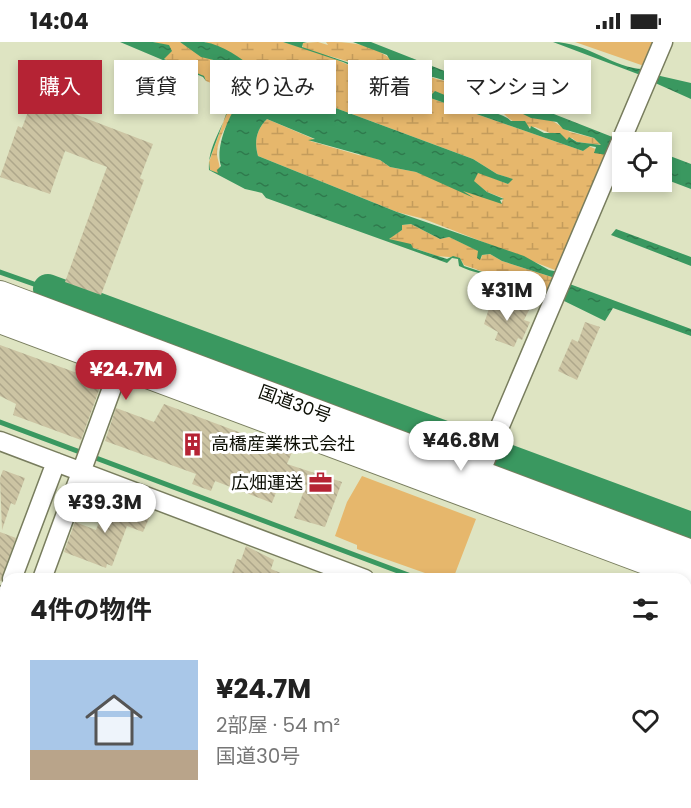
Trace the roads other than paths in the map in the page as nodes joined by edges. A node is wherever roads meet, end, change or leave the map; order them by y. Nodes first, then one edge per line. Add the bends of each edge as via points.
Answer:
1 (663, 42) edge
2 (0, 294) edge
3 (0, 320) edge
4 (130, 342) junction
5 (119, 365) junction
6 (0, 441) edge
7 (75, 463) junction
8 (482, 467) junction
9 (471, 496) junction
10 (691, 553) edge
11 (15, 573) edge
12 (44, 573) edge
13 (350, 573) edge
14 (678, 573) edge

1 - 8 street
2 - 4 highway, 国道30号
3 - 5 highway, 国道30号
4 - 5 street
4 - 8 highway, 国道30号
5 - 7 street
5 - 9 highway, 国道30号
6 - 7 street
7 - 11 street
7 - 12 street
7 - 13 street
8 - 9 street
8 - 10 highway, 国道30号
9 - 14 highway, 国道30号

